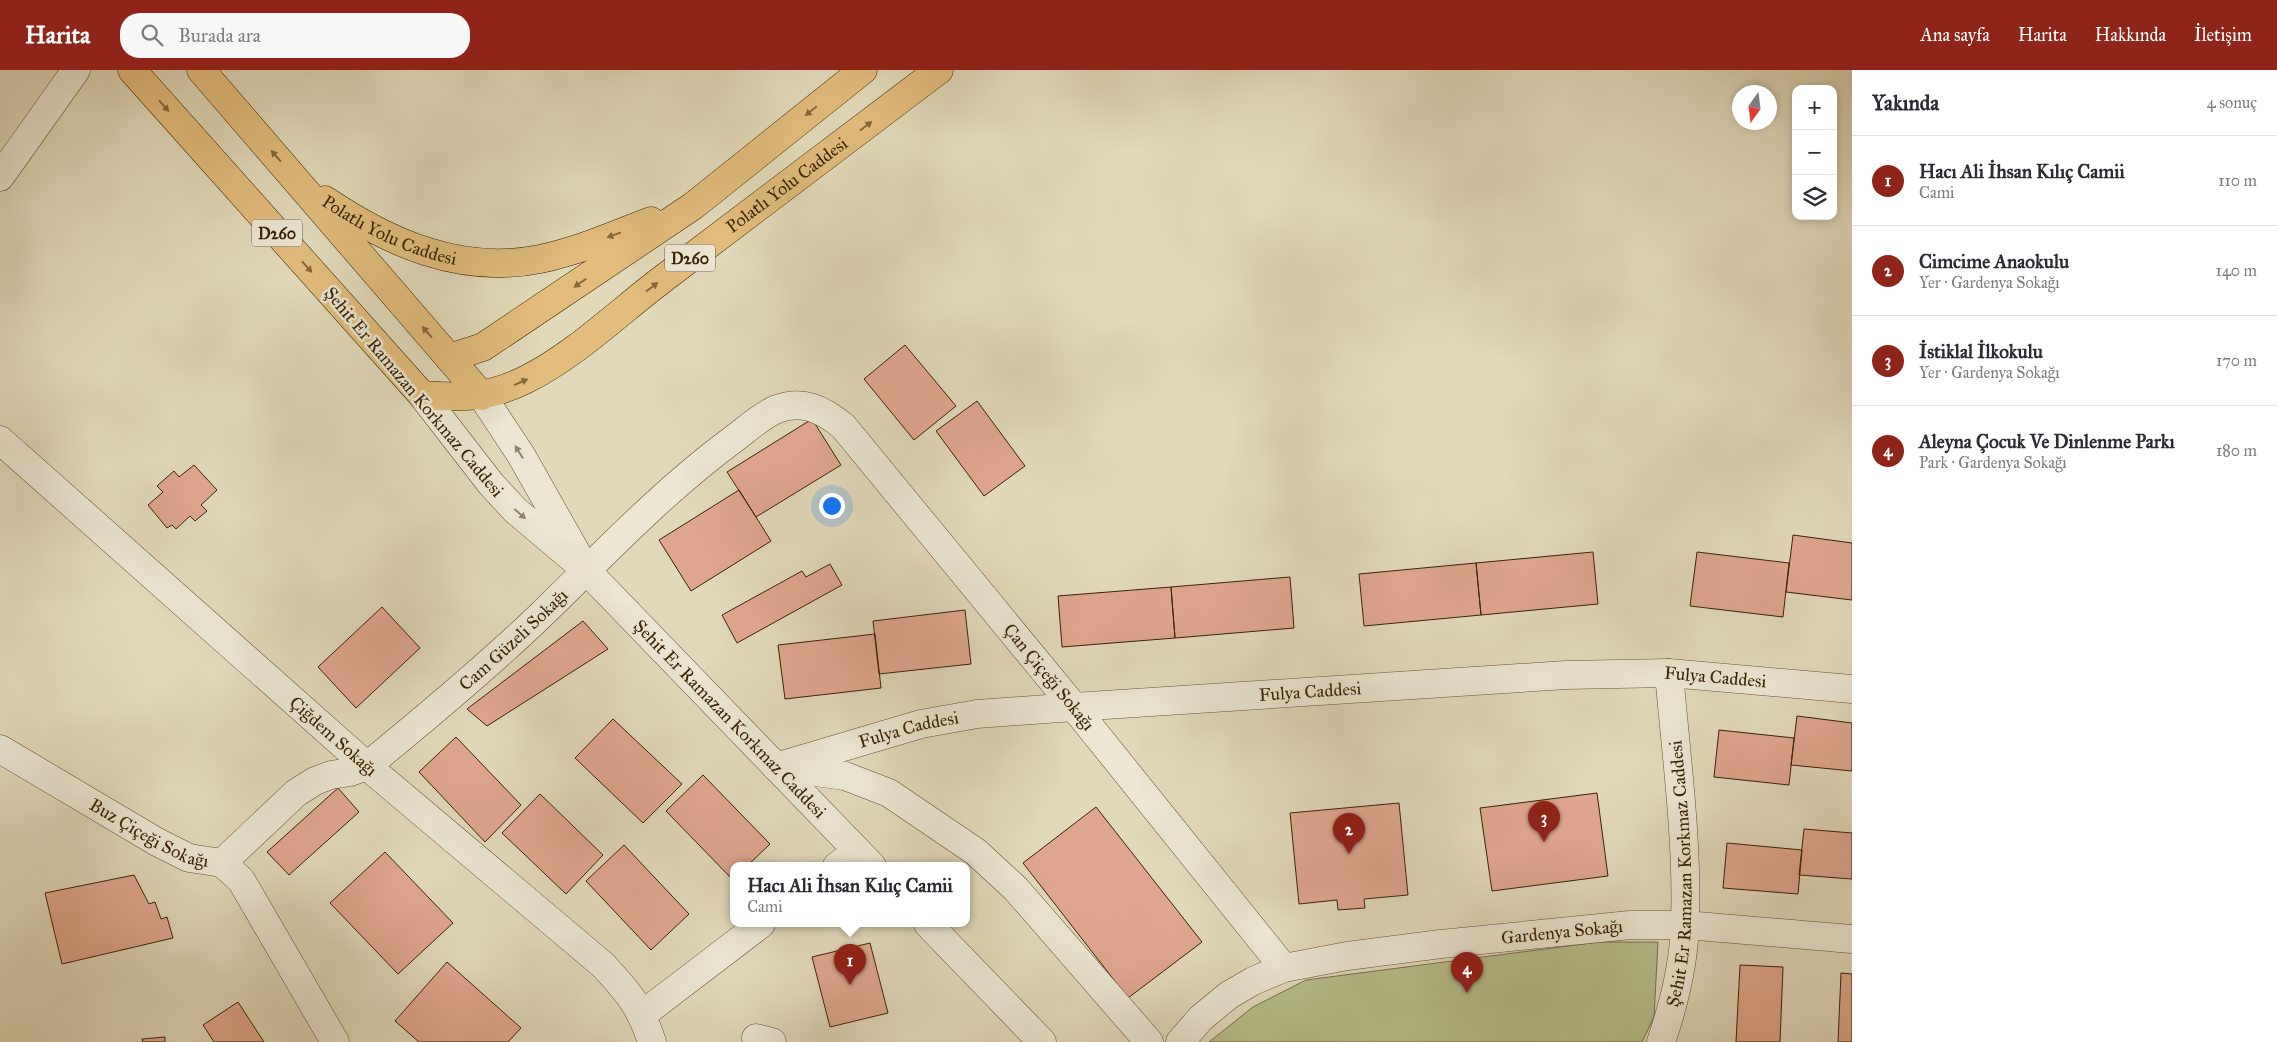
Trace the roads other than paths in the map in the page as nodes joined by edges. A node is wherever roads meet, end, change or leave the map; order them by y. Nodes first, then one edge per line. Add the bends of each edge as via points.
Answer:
1 (76, 70) edge
2 (132, 70) edge
3 (201, 70) edge
4 (863, 70) edge
5 (939, 70) edge
6 (0, 177) edge
7 (296, 180) junction
8 (693, 206) junction
9 (449, 358) junction
10 (422, 395) junction
11 (482, 396) junction
12 (800, 405) joint
13 (0, 440) edge
14 (586, 570) junction
15 (1670, 674) junction
16 (1852, 689) edge
17 (1074, 707) junction
18 (0, 749) edge
19 (367, 766) junction
20 (776, 766) junction
21 (855, 861) edge
22 (222, 863) junction
23 (1685, 925) junction
24 (757, 927) edge
25 (931, 927) edge
26 (1852, 938) edge
27 (1284, 968) junction
28 (1011, 1010) junction
29 (643, 1014) junction
30 (335, 1042) edge
31 (652, 1042) edge
32 (1012, 1042) edge
33 (1042, 1042) edge
34 (1149, 1042) edge
35 (1180, 1042) edge
36 (1661, 1042) edge

1 - 6 street
2 -> 10 main road, Şehit Er Ramazan Korkmaz Caddesi / D260
7 -> 3 main road, Şehit Er Ramazan Korkmaz Caddesi / D260
4 -> 8 main road, Polatlı Yolu Caddesi / D260
11 -> 5 main road, Polatlı Yolu Caddesi / D260 via 525,380 573,351 632,302
8 -> 7 main road, Polatlı Yolu Caddesi / D260 via 578,249 539,259 505,263 472,261 405,246 353,218
9 -> 7 main road, Şehit Er Ramazan Korkmaz Caddesi / D260
8 -> 9 main road, Polatlı Yolu Caddesi via 483,347
9 - 11 main road, Şehit Er Ramazan Korkmaz Caddesi / D260
10 - 11 main road, Polatlı Yolu Caddesi / D260
10 -> 14 street, Şehit Er Ramazan Korkmaz Caddesi via 515,510
14 -> 11 street, Şehit Er Ramazan Korkmaz Caddesi via 521,455
12 - 14 street, Cam Güzeli Sokağı via 777,409 702,462
12 - 17 street, Çan Çiçeği Sokağı via 825,412 843,426
13 - 19 street, Çiğdem Sokağı
14 - 19 street, Cam Güzeli Sokağı via 498,656
14 - 20 street, Şehit Er Ramazan Korkmaz Caddesi
15 - 16 street, Fulya Caddesi
15 - 17 street, Fulya Caddesi via 1566,675
15 - 23 street, Şehit Er Ramazan Korkmaz Caddesi via 1685,873
17 - 20 street, Fulya Caddesi via 977,714 921,724
17 - 27 street, Çan Çiçeği Sokağı
18 - 22 street, Buz Çiçeği Sokağı via 157,842 189,858
19 - 22 street, Cam Güzeli Sokağı via 331,774 296,793
19 - 29 street, Çiğdem Sokağı via 603,965
20 - 21 street, Şehit Er Ramazan Korkmaz Caddesi
20 - 34 street via 845,776 889,793 976,852 1016,889
22 - 30 street, Buz Çiçeği Sokağı via 242,880
23 - 26 street, Gardenya Sokağı
23 - 27 street, Gardenya Sokağı via 1630,925 1440,944
23 - 36 street, Şehit Er Ramazan Korkmaz Caddesi via 1680,973
24 - 29 street
25 - 28 street
27 - 35 street, Gardenya Sokağı via 1229,995 1201,1018
28 - 32 street
28 - 33 street
29 - 31 street, Çiğdem Sokağı

